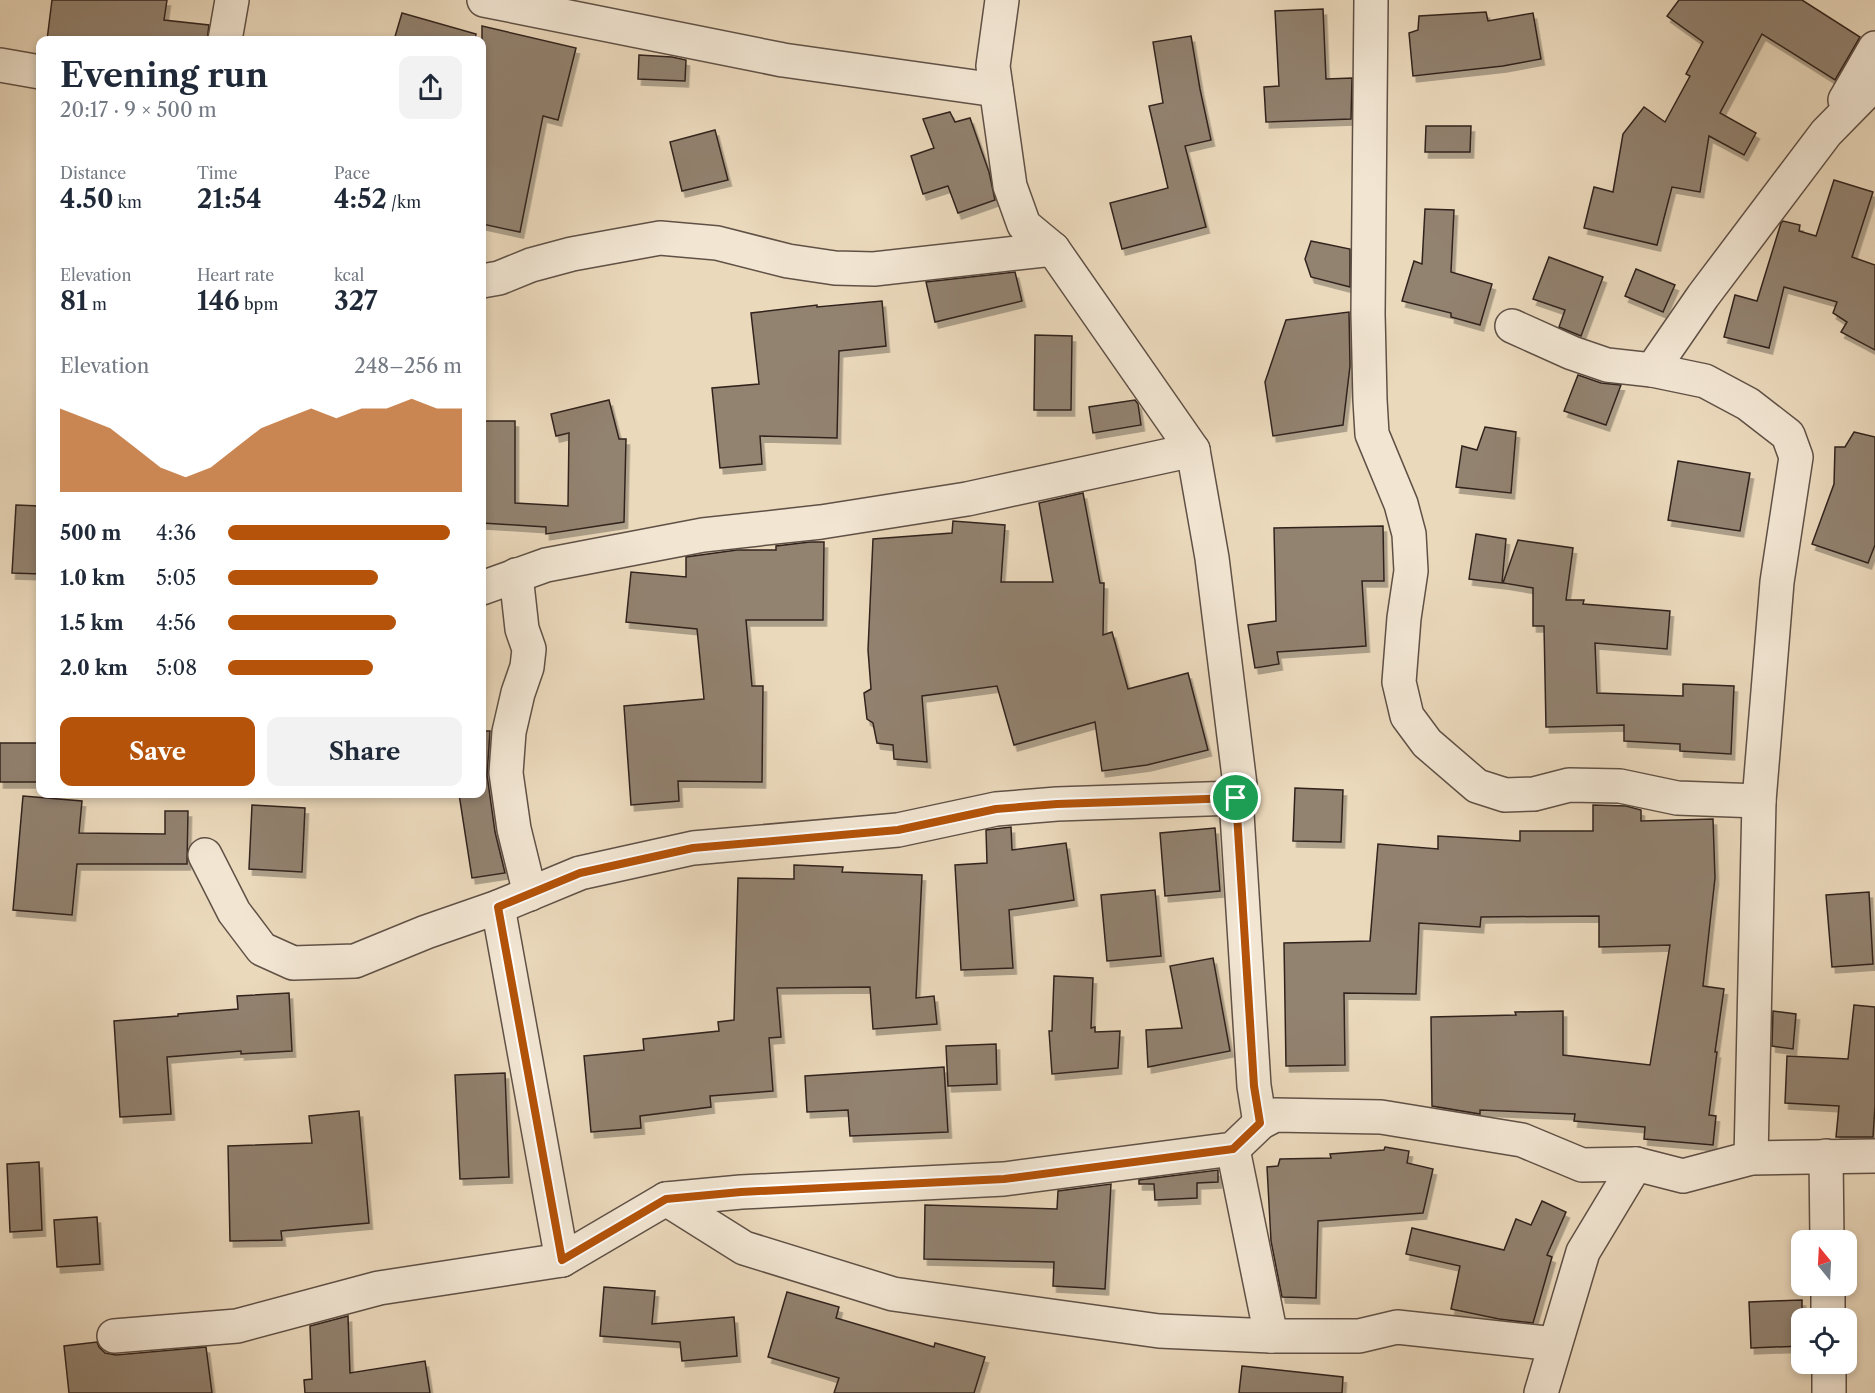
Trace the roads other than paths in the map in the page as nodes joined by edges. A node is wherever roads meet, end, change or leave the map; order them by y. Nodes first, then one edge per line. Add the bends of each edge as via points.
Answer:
1 (232, 0) edge
2 (484, 0) edge
3 (1002, 0) edge
4 (1371, 0) edge
5 (226, 36) edge
6 (1875, 48) edge
7 (0, 65) edge
8 (36, 71) edge
9 (1875, 83) edge
10 (996, 90) junction
11 (1826, 133) junction
12 (1053, 249) junction
13 (486, 280) edge
14 (1512, 326) dead end
15 (1652, 370) junction
16 (1193, 450) junction
17 (516, 575) junction
18 (486, 586) edge
19 (1236, 798) junction
20 (1759, 801) junction
21 (205, 855) dead end
22 (530, 894) junction
23 (498, 907) junction
24 (1260, 1123) junction
25 (1233, 1149) junction
26 (1826, 1156) junction
27 (1875, 1156) edge
28 (1751, 1158) junction
29 (1636, 1164) junction
30 (666, 1199) junction
31 (1827, 1230) edge
32 (562, 1260) junction
33 (114, 1336) dead end
34 (1271, 1336) junction
35 (1556, 1344) junction
36 (1829, 1374) edge
37 (1542, 1393) edge
38 (1829, 1393) edge

1 - 5 street
2 - 10 street via 783,60
3 - 10 street via 993,66
4 - 20 street via 1370,400 1372,434 1409,534 1411,571 1400,682 1407,716 1427,743 1477,786 1504,795 1534,794 1569,785 1620,786 1677,798
6 - 11 street
7 - 8 street
9 - 11 street
10 - 12 street via 1010,186 1024,225
11 - 15 street
12 - 13 street via 874,269 835,268 717,243 660,238 572,254
12 - 16 street
14 - 15 street via 1606,365
15 - 20 street via 1705,381 1748,404 1788,435 1796,457 1777,582
16 - 17 street via 967,499 821,522 703,535 546,565
16 - 19 street via 1212,558 1240,785
17 - 18 street
17 - 22 street via 522,629 529,649 509,732 506,773 514,829
19 - 22 street via 996,809 898,830 693,848 580,873
19 - 24 street via 1254,1086
20 - 28 street
21 - 23 street via 234,912 262,949 293,963 355,961
22 - 23 street
23 - 32 street
24 - 25 street
24 - 29 street via 1275,1115 1381,1117 1522,1140 1582,1165
25 - 30 street via 1004,1179
25 - 34 street
26 - 27 street
26 - 28 street
26 - 31 street
28 - 29 street via 1683,1176
29 - 35 street via 1583,1252
30 - 32 street
30 - 34 street via 744,1248 893,1294 1159,1331
32 - 33 street via 379,1288 237,1326
34 - 35 street via 1359,1336 1398,1327
35 - 37 street
36 - 38 street

